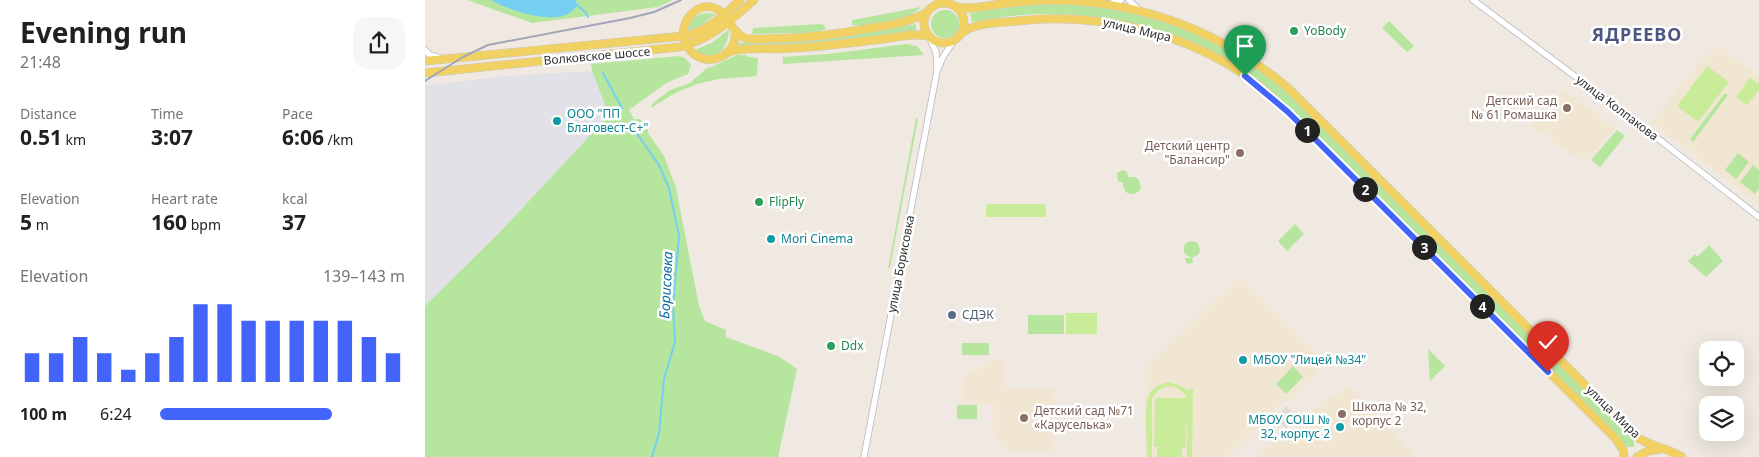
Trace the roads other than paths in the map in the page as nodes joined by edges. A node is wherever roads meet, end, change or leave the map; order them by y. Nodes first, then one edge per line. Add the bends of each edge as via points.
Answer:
1 (740, 0) edge
2 (754, 0) edge
3 (1121, 0) edge
4 (1129, 0) edge
5 (1473, 0) edge
6 (1109, 4) junction
7 (956, 7) junction
8 (1138, 10) junction
9 (926, 13) junction
10 (726, 18) junction
11 (735, 30) junction
12 (962, 33) junction
13 (684, 36) junction
14 (929, 38) junction
15 (953, 42) junction
16 (687, 45) junction
17 (425, 50) edge
18 (726, 53) junction
19 (443, 59) junction
20 (425, 61) edge
21 (937, 71) junction
22 (425, 73) edge
23 (1759, 217) edge
24 (1662, 450) junction
25 (864, 457) edge
26 (1624, 457) edge
27 (1637, 457) edge
28 (1682, 457) edge

1 - 10 main road, Волковское шоссе
2 - 10 main road, Волковское шоссе
3 - 6 street
4 - 8 street
5 - 23 street, улица Колпакова
6 - 7 main road, улица Мира via 1057,0
6 - 8 main road, улица Мира
7 - 9 main road via 951,3 940,3
7 - 12 main road via 963,18
8 - 24 main road, улица Мира via 1195,28 1227,44 1288,88 1637,437
9 - 11 main road via 881,27 806,38 755,39 742,37
9 - 14 main road via 924,25
10 - 11 main road
10 - 13 main road, Волковское шоссе
10 - 13 main road via 714,8 696,10 685,23
10 - 16 main road, Волковское шоссе via 705,38
11 - 18 main road via 734,42
12 - 15 main road
12 - 26 main road, улица Мира via 974,27 1025,20 1101,21 1151,31 1176,40 1205,52 1245,76 1294,118 1616,439
13 - 16 main road
13 - 19 main road, Волковское шоссе
14 - 15 main road via 939,43
14 - 18 main road via 901,36 829,46
14 - 21 street, улица Борисовка via 936,52
15 - 21 street, улица Борисовка
16 - 18 main road via 694,55 702,58 713,59
16 - 22 main road, Волковское шоссе
17 - 19 street via 429,55
19 - 20 main road, Волковское шоссе
21 - 25 street, улица Борисовка
24 - 27 main road, улица Мира via 1648,451
24 - 28 main road, улица Мира

